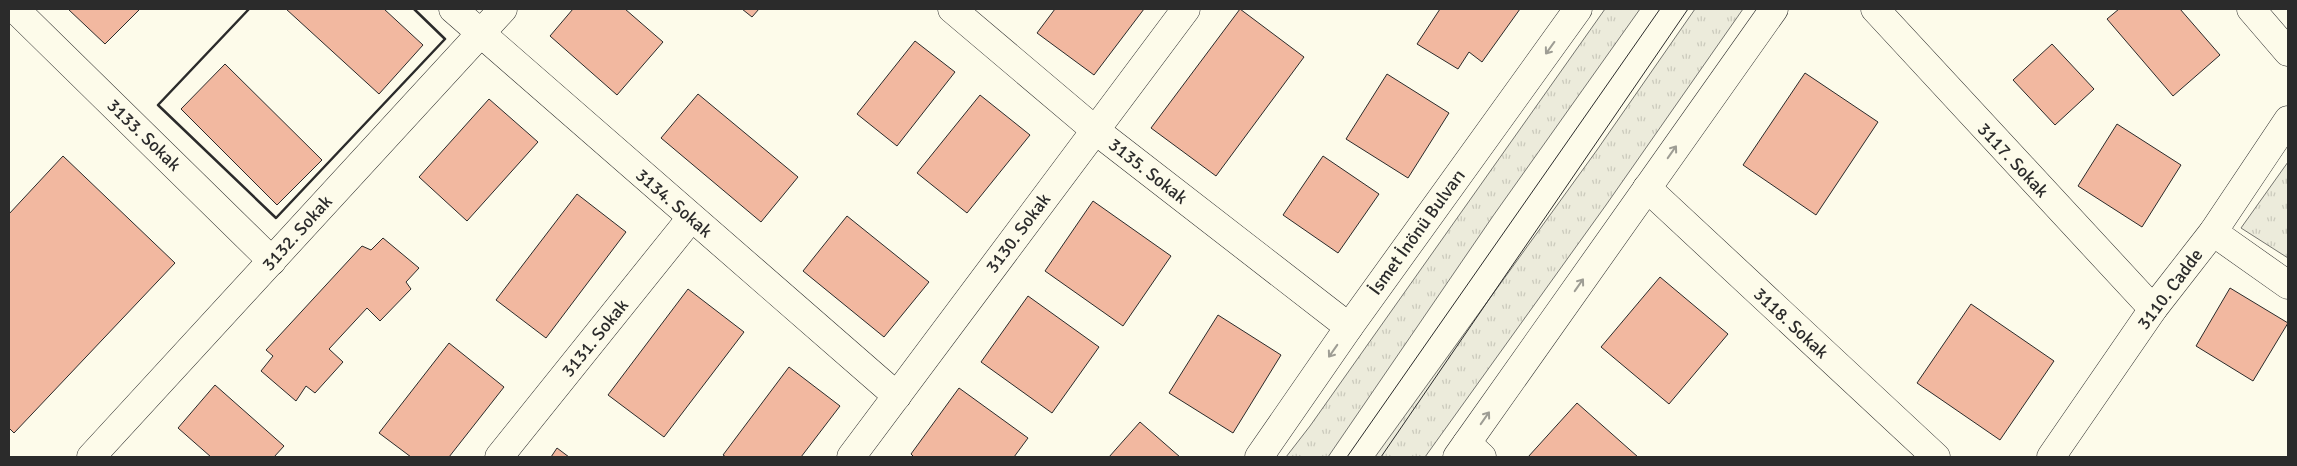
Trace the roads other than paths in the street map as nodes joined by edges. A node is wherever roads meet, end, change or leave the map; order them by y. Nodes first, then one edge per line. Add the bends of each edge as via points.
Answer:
1 (15, 9) edge
2 (453, 9) edge
3 (502, 9) edge
4 (952, 9) edge
5 (1186, 9) edge
6 (1578, 9) edge
7 (1774, 9) edge
8 (1875, 9) edge
9 (2250, 9) edge
10 (480, 34) junction
11 (2288, 52) edge
12 (2288, 120) edge
13 (1095, 130) junction
14 (1647, 188) junction
15 (691, 218) junction
16 (2213, 232) junction
17 (272, 261) junction
18 (2288, 285) edge
19 (2153, 309) junction
20 (1349, 327) junction
21 (897, 396) junction
22 (1469, 453) edge
23 (91, 457) edge
24 (499, 457) edge
25 (851, 457) edge
26 (1259, 457) edge
27 (1936, 457) edge
28 (2052, 457) edge

1 - 17 street, 3133. Sokak
2 - 10 street, 3134. Sokak
3 - 10 street, 3132. Sokak
4 - 13 street, 3135. Sokak
5 - 13 street, 3130. Sokak
6 -> 20 street, İsmet İnönü Bulvarı
14 -> 7 street
8 - 19 street, 3117. Sokak
9 - 11 street
10 - 15 street, 3134. Sokak
10 - 17 street, 3132. Sokak
12 - 16 street, 3110. Cadde
13 - 20 street, 3135. Sokak
13 - 21 street, 3130. Sokak
22 -> 14 street
14 - 27 street, 3118. Sokak
15 - 21 street, 3134. Sokak
15 - 24 street, 3131. Sokak
16 - 18 street
16 - 19 street, 3110. Cadde
17 - 23 street, 3132. Sokak
19 - 28 street, 3110. Cadde
20 -> 26 street, İsmet İnönü Bulvarı
21 - 25 street, 3130. Sokak

